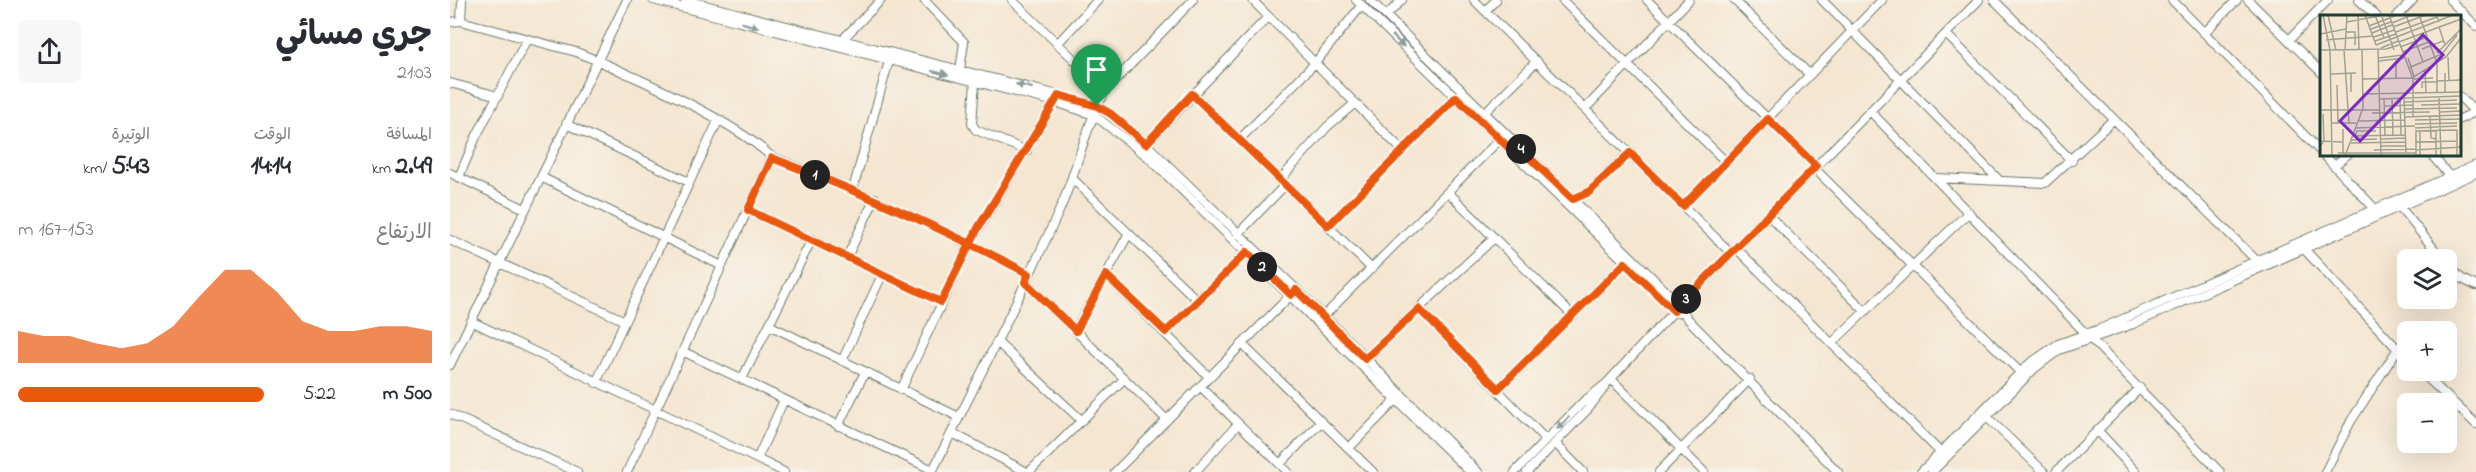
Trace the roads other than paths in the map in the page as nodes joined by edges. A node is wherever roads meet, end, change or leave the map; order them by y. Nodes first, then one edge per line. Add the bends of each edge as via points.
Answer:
1 (462, 0) edge
2 (627, 0) edge
3 (653, 0) edge
4 (685, 0) edge
5 (881, 0) edge
6 (924, 0) edge
7 (1012, 0) edge
8 (1098, 0) edge
9 (1252, 0) edge
10 (1370, 0) edge
11 (1402, 0) edge
12 (1474, 0) edge
13 (1496, 0) edge
14 (1562, 0) edge
15 (1647, 0) edge
16 (1689, 0) edge
17 (1734, 0) edge
18 (1822, 0) edge
19 (1882, 0) edge
20 (1979, 0) edge
21 (1994, 0) edge
22 (2172, 0) edge
23 (2237, 0) edge
24 (2248, 0) edge
25 (2328, 0) edge
26 (2359, 0) edge
27 (2414, 0) edge
28 (2450, 0) edge
29 (1188, 2) edge
30 (1359, 3) edge
31 (1485, 11) junction
32 (2375, 15) edge
33 (2398, 15) edge
34 (1386, 16) junction
35 (1268, 17) junction
36 (461, 21) junction
37 (1668, 21) junction
38 (450, 22) edge
39 (2476, 26) edge
40 (1854, 31) junction
41 (2204, 33) junction
42 (1946, 34) junction
43 (527, 39) junction
44 (842, 40) junction
45 (2289, 40) junction
46 (1057, 44) junction
47 (596, 60) junction
48 (889, 61) junction
49 (1537, 61) junction
50 (1315, 63) junction
51 (1626, 65) junction
52 (960, 70) junction
53 (2320, 71) edge
54 (1810, 75) junction
55 (1902, 79) junction
56 (975, 82) junction
57 (450, 83) edge
58 (1106, 90) junction
59 (1192, 94) junction
60 (498, 96) junction
61 (1456, 97) junction
62 (2461, 98) edge
63 (1057, 99) junction
64 (1354, 104) junction
65 (1097, 106) junction
66 (1585, 109) junction
67 (1870, 111) junction
68 (2476, 112) edge
69 (1484, 113) junction
70 (1094, 115) junction
71 (1768, 119) junction
72 (2114, 119) junction
73 (2461, 119) edge
74 (718, 121) junction
75 (566, 124) junction
76 (1239, 140) junction
77 (1499, 140) junction
78 (1146, 144) junction
79 (1513, 146) junction
80 (1403, 151) junction
81 (1027, 152) junction
82 (2320, 152) edge
83 (1630, 153) junction
84 (2324, 156) edge
85 (2346, 156) edge
86 (2433, 156) edge
87 (772, 158) junction
88 (2072, 161) junction
89 (1726, 162) junction
90 (2476, 165) edge
91 (2334, 166) junction
92 (1815, 167) junction
93 (450, 173) edge
94 (2476, 173) edge
95 (459, 177) junction
96 (540, 177) junction
97 (2450, 177) junction
98 (1936, 178) junction
99 (1072, 179) junction
100 (1998, 179) junction
101 (689, 182) junction
102 (1282, 182) junction
103 (853, 189) junction
104 (1448, 192) junction
105 (875, 198) junction
106 (1573, 199) junction
107 (1683, 206) junction
108 (2400, 207) junction
109 (525, 209) junction
110 (748, 210) junction
111 (1969, 212) junction
112 (2378, 212) junction
113 (1768, 215) junction
114 (1328, 226) junction
115 (1129, 233) junction
116 (1238, 234) junction
117 (662, 238) junction
118 (1494, 238) junction
119 (812, 239) junction
120 (450, 240) edge
121 (970, 243) junction
122 (2304, 249) junction
123 (2434, 249) edge
124 (1617, 250) junction
125 (1733, 250) junction
126 (1247, 252) junction
127 (848, 258) junction
128 (499, 263) junction
129 (1625, 263) junction
130 (2260, 264) junction
131 (722, 266) junction
132 (1912, 266) junction
133 (1372, 269) junction
134 (1029, 274) junction
135 (2457, 274) edge
136 (882, 275) junction
137 (1106, 275) junction
138 (1025, 282) junction
139 (2475, 284) edge
140 (1293, 293) junction
141 (1198, 301) junction
142 (941, 302) junction
143 (1677, 308) junction
144 (1419, 309) junction
145 (1865, 311) junction
146 (1324, 316) junction
147 (1573, 316) junction
148 (471, 321) junction
149 (625, 321) junction
150 (769, 325) junction
151 (1076, 331) junction
152 (1166, 332) junction
153 (2092, 337) junction
154 (997, 342) junction
155 (1832, 343) junction
156 (1242, 344) junction
157 (2397, 350) joint
158 (684, 352) junction
159 (1365, 359) junction
160 (842, 361) junction
161 (450, 365) edge
162 (865, 372) junction
163 (2020, 372) junction
164 (1209, 377) junction
165 (742, 379) junction
166 (1124, 379) junction
167 (1750, 379) junction
168 (2431, 381) edge
169 (1609, 382) junction
170 (596, 383) junction
171 (1200, 386) junction
172 (2140, 388) junction
173 (1498, 389) junction
174 (901, 390) junction
175 (784, 400) junction
176 (1396, 400) junction
177 (655, 411) junction
178 (450, 414) edge
179 (959, 417) junction
180 (1987, 417) junction
181 (1080, 419) junction
182 (1167, 420) junction
183 (1322, 422) junction
184 (1238, 424) junction
185 (2476, 424) edge
186 (838, 426) junction
187 (2098, 431) junction
188 (952, 433) junction
189 (1546, 440) junction
190 (1555, 443) junction
191 (1349, 448) junction
192 (1681, 449) junction
193 (1941, 452) junction
194 (757, 459) junction
195 (1280, 464) junction
196 (933, 471) edge
197 (577, 472) edge
198 (627, 472) edge
199 (784, 472) edge
200 (1028, 472) edge
201 (1115, 472) edge
202 (1195, 472) edge
203 (1288, 472) edge
204 (1373, 472) edge
205 (1470, 472) edge
206 (1478, 472) edge
207 (1515, 472) edge
208 (1527, 472) edge
209 (1583, 472) edge
210 (1659, 472) edge
211 (1704, 472) edge
212 (1838, 472) edge
213 (1921, 472) edge
214 (1932, 472) edge
215 (2044, 472) edge
216 (2056, 472) edge
217 (2136, 472) edge
218 (2220, 472) edge
219 (2325, 472) edge

1 - 36 street
2 - 47 street
3 -> 48 street
4 - 44 street
5 - 44 street
6 - 52 street via 964,42
7 - 46 street
8 - 46 street
9 - 35 street
10 - 34 street
11 - 34 street
12 - 31 street
13 - 31 street
14 - 51 street
15 - 37 street
16 - 37 street
17 - 54 street
18 - 40 street
19 - 40 street
20 - 42 street
21 - 72 street
22 - 41 street
23 - 41 street
24 - 45 street
25 - 45 street
26 - 32 street
27 - 33 street
28 - 39 street
29 - 58 street
30 - 50 street
30 -> 61 street
31 - 49 street
34 - 69 street
35 - 50 street
35 - 59 street
36 - 38 street
36 - 43 street
37 - 51 street
37 - 71 street
40 - 54 street
40 - 55 street
41 - 82 street
42 - 55 street
42 - 88 street
43 - 47 street
43 - 60 street
44 - 52 street
45 - 53 street
46 - 58 street
47 - 74 street
47 - 75 street
48 -> 56 street
48 - 103 street
49 - 66 street
49 - 69 street
50 - 64 street
50 - 76 street
51 - 66 street
51 - 89 street
63 -> 52 street
54 - 71 street
55 - 67 street
55 - 100 street
56 - 63 street
56 - 81 street via 972,124 976,130
57 - 60 street
58 - 65 street
59 - 76 street
59 - 78 street
60 - 95 street
61 - 77 street
61 - 80 street
62 - 68 street
63 - 65 street
63 - 70 street
63 - 81 street
64 - 80 street
64 - 102 street via 1327,127
65 - 70 street
65 - 78 street
66 - 83 street
67 - 92 street
67 - 98 street
68 - 73 street
69 - 79 street
70 - 99 street
70 - 126 street via 1147,156
71 - 89 street
71 - 92 street
72 - 88 street
72 - 130 street
74 - 87 street
74 - 101 street
75 - 96 street
75 - 101 street
76 - 102 street
77 - 79 street
77 - 104 street
78 - 116 street
79 - 106 street
79 - 124 street
80 - 114 street
81 - 121 street
83 - 106 street via 1589,192
83 - 107 street
84 - 91 street
85 - 91 street
86 - 97 street
87 - 103 street
87 - 110 street
88 - 100 street via 2045,183
89 - 107 street
90 - 97 street
91 - 112 street
92 - 113 street
92 - 132 street
93 - 95 street
94 - 108 street
95 - 109 street
96 - 109 street
96 - 117 street
97 - 112 street
98 - 100 street
98 - 111 street
99 - 115 street
99 - 134 street
101 - 117 street
102 - 114 street
102 - 116 street
103 - 105 street
104 - 118 street
104 - 133 street
105 - 121 street
105 - 127 street
106 - 124 street
107 - 125 street
108 - 112 street
108 - 123 street
109 - 128 street
110 - 119 street
110 - 131 street
111 - 132 street
111 - 153 street
112 - 122 street
112 - 130 street
113 - 125 street
113 - 145 street
114 - 133 street
115 - 137 street
115 - 141 street
116 - 140 street
117 - 131 street
117 - 149 street
118 - 144 street
118 - 147 street
119 - 127 street
119 - 150 street
120 - 128 street
121 - 134 street
121 - 142 street
122 - 130 street
122 - 157 street
124 - 129 street
124 - 143 street
125 - 143 street
125 - 155 street
126 - 140 street
126 - 141 street
127 - 136 street
128 - 148 street
128 - 149 street
129 - 143 street
129 - 147 street
130 - 153 street
131 - 158 street
132 - 145 street
132 - 163 street
133 - 146 street
134 - 138 street
135 - 139 street
136 - 142 street
136 - 160 street
137 - 151 street
137 - 152 street
138 - 151 street
138 - 154 street
140 - 146 street
140 - 156 street
140 - 176 street
141 - 152 street
142 - 174 street
143 - 167 street
143 - 169 street
144 - 159 street
144 - 173 street
145 - 155 street
146 - 159 street
147 - 173 street
148 - 161 street
148 - 170 street
149 - 170 street
150 - 160 street
150 - 165 street
151 - 166 street
152 - 164 street
153 - 163 street via 2049,348
153 - 172 street
153 - 180 street via 2051,354
154 - 179 street
154 - 181 street
155 - 193 street
156 - 164 street
156 - 183 street
157 - 219 street via 2351,421
158 - 165 street
158 - 177 street
159 - 206 street
160 - 162 street
162 - 174 street
162 - 186 street
163 - 193 street
164 - 171 street
165 - 175 street
166 - 181 street
166 - 182 street
167 - 192 street
167 - 212 street
168 - 185 street
169 -> 189 street
169 - 190 street
169 - 192 street
170 - 177 street
171 - 182 street
171 - 184 street
172 - 187 street
172 - 218 street
173 - 189 street
174 - 179 street
175 - 186 street
175 - 194 street
176 - 191 street
176 - 205 street
177 - 194 street
177 - 198 street
178 - 197 street
179 - 188 street
180 - 214 street
180 - 215 street
181 - 200 street
182 - 201 street
183 - 191 street
183 - 195 street
184 - 195 street
184 - 202 street
186 - 196 street
187 - 216 street
187 - 217 street
188 - 196 street
188 - 200 street
189 - 207 street
190 - 208 street
190 - 209 street
191 - 204 street
192 - 210 street
192 - 211 street
193 - 213 street
194 - 199 street
195 - 203 street

